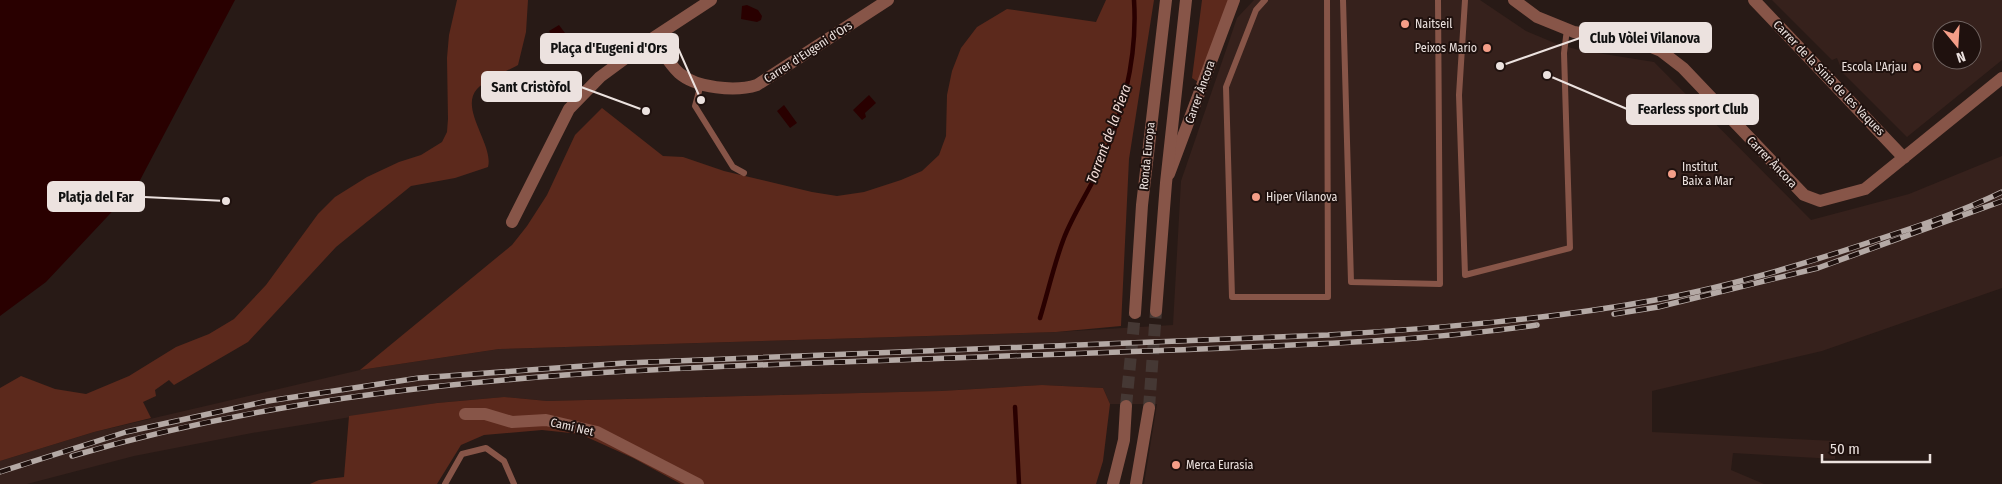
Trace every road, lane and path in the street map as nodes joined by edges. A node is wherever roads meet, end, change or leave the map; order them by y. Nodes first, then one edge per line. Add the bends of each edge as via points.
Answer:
1 (711, 0) edge
2 (888, 0) edge
3 (1166, 0) edge
4 (1186, 0) edge
5 (1234, 0) edge
6 (1265, 0) edge
7 (1327, 0) edge
8 (1343, 0) edge
9 (1438, 0) edge
10 (1465, 0) edge
11 (1514, 0) edge
12 (1754, 0) edge
13 (1567, 29) junction
14 (653, 38) junction
15 (2002, 78) edge
16 (702, 83) junction
17 (1904, 158) junction
18 (744, 173) dead end
19 (1166, 183) junction
20 (512, 222) dead end
21 (1156, 311) tunnel mouth
22 (1135, 313) tunnel mouth
23 (1126, 406) tunnel mouth
24 (1149, 408) tunnel mouth
25 (465, 414) dead end
26 (1142, 458) junction
27 (445, 484) edge
28 (514, 484) edge
29 (698, 484) edge
30 (1113, 484) edge
31 (1136, 484) edge
32 (1144, 484) edge

1 - 14 street
2 - 16 street, Carrer d'Eugeni d'Ors via 757,85 734,90
3 - 22 street, Ronda Europa via 1142,205
4 - 19 street, Ronda Europa
5 - 19 street, Carrer Àncora
6 - 7 lane via 1256,10 1226,87 1232,297 1328,297
8 - 9 lane via 1351,282 1440,284
10 - 13 lane via 1459,95 1466,275 1570,248 1564,53
11 - 13 street, Carrer Àncora via 1537,17
12 - 17 street, Carrer de la Sínia de les Vaques
13 - 17 street, Carrer Àncora via 1644,44 1661,51 1683,68 1804,195 1820,201 1865,189
14 - 16 street, Carrer d'Eugeni d'Ors via 678,73
14 - 20 street via 600,77 569,109
15 - 17 street, Carrer Àncora
16 - 18 lane via 695,106 733,168
19 - 21 street, Ronda Europa
23 - 30 street via 1124,440
24 - 26 street
25 - 29 street, Camí Net via 485,414 512,422 546,420 597,432
26 - 31 street
26 - 32 street
27 - 28 lane via 462,454 486,448 504,461

